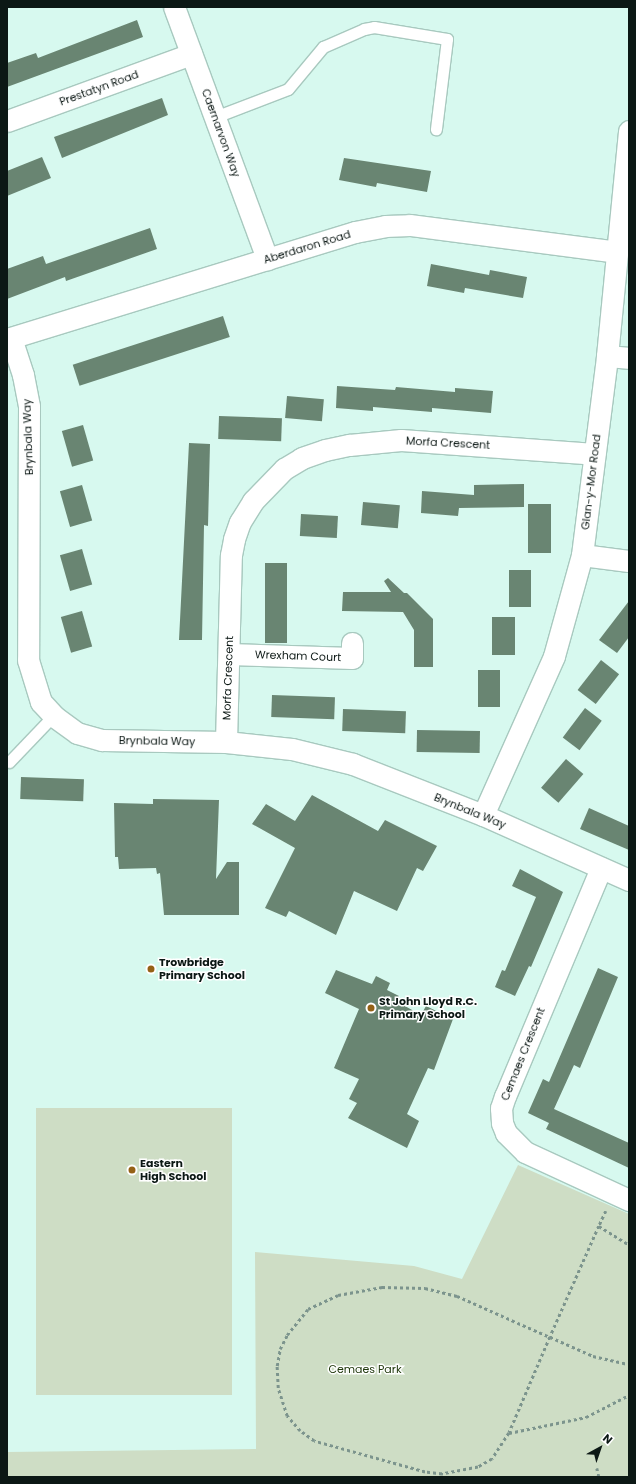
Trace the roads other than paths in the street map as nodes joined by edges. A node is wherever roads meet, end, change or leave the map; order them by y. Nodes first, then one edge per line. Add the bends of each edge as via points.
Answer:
1 (174, 7) edge
2 (191, 54) junction
3 (215, 116) junction
4 (7, 121) edge
5 (436, 130) dead end
6 (629, 131) edge
7 (617, 252) junction
8 (267, 259) junction
9 (9, 339) edge
10 (607, 356) junction
11 (629, 358) edge
12 (594, 454) junction
13 (582, 556) junction
14 (629, 561) edge
15 (352, 643) dead end
16 (229, 654) junction
17 (54, 716) junction
18 (226, 742) junction
19 (9, 762) dead end
20 (483, 815) junction
21 (600, 868) junction
22 (629, 880) edge
23 (629, 1200) edge

1 - 2 street, Caernarvon Way
2 - 3 street, Caernarvon Way
2 - 4 street, Prestatyn Road
3 - 5 lane via 288,90 323,47 374,27 447,39
3 - 8 street, Caernarvon Way
6 - 7 street, Glan-y-Mor Road
7 - 8 street, Aberdaron Road via 410,225 385,226 355,232
7 - 10 street, Glan-y-Mor Road
8 - 9 street, Aberdaron Road
9 - 17 street, Brynbala Way via 23,375 29,406 28,660 41,702
10 - 11 street
10 - 12 street, Glan-y-Mor Road
12 - 13 street, Glan-y-Mor Road
12 - 16 street, Morfa Crescent via 401,440 349,444 302,458 268,482 240,522 231,555
13 - 14 street
13 - 20 street, Glan-y-Mor Road via 554,656
15 - 16 street, Wrexham Court via 352,658
16 - 18 street, Morfa Crescent
17 - 18 street, Brynbala Way via 78,733 102,740
17 - 19 lane
18 - 20 street, Brynbala Way via 292,749 353,764
20 - 21 street, Brynbala Way
21 - 22 street, Brynbala Way
21 - 23 street, Cemaes Crescent via 506,1096 502,1108 502,1123 515,1144 525,1152

